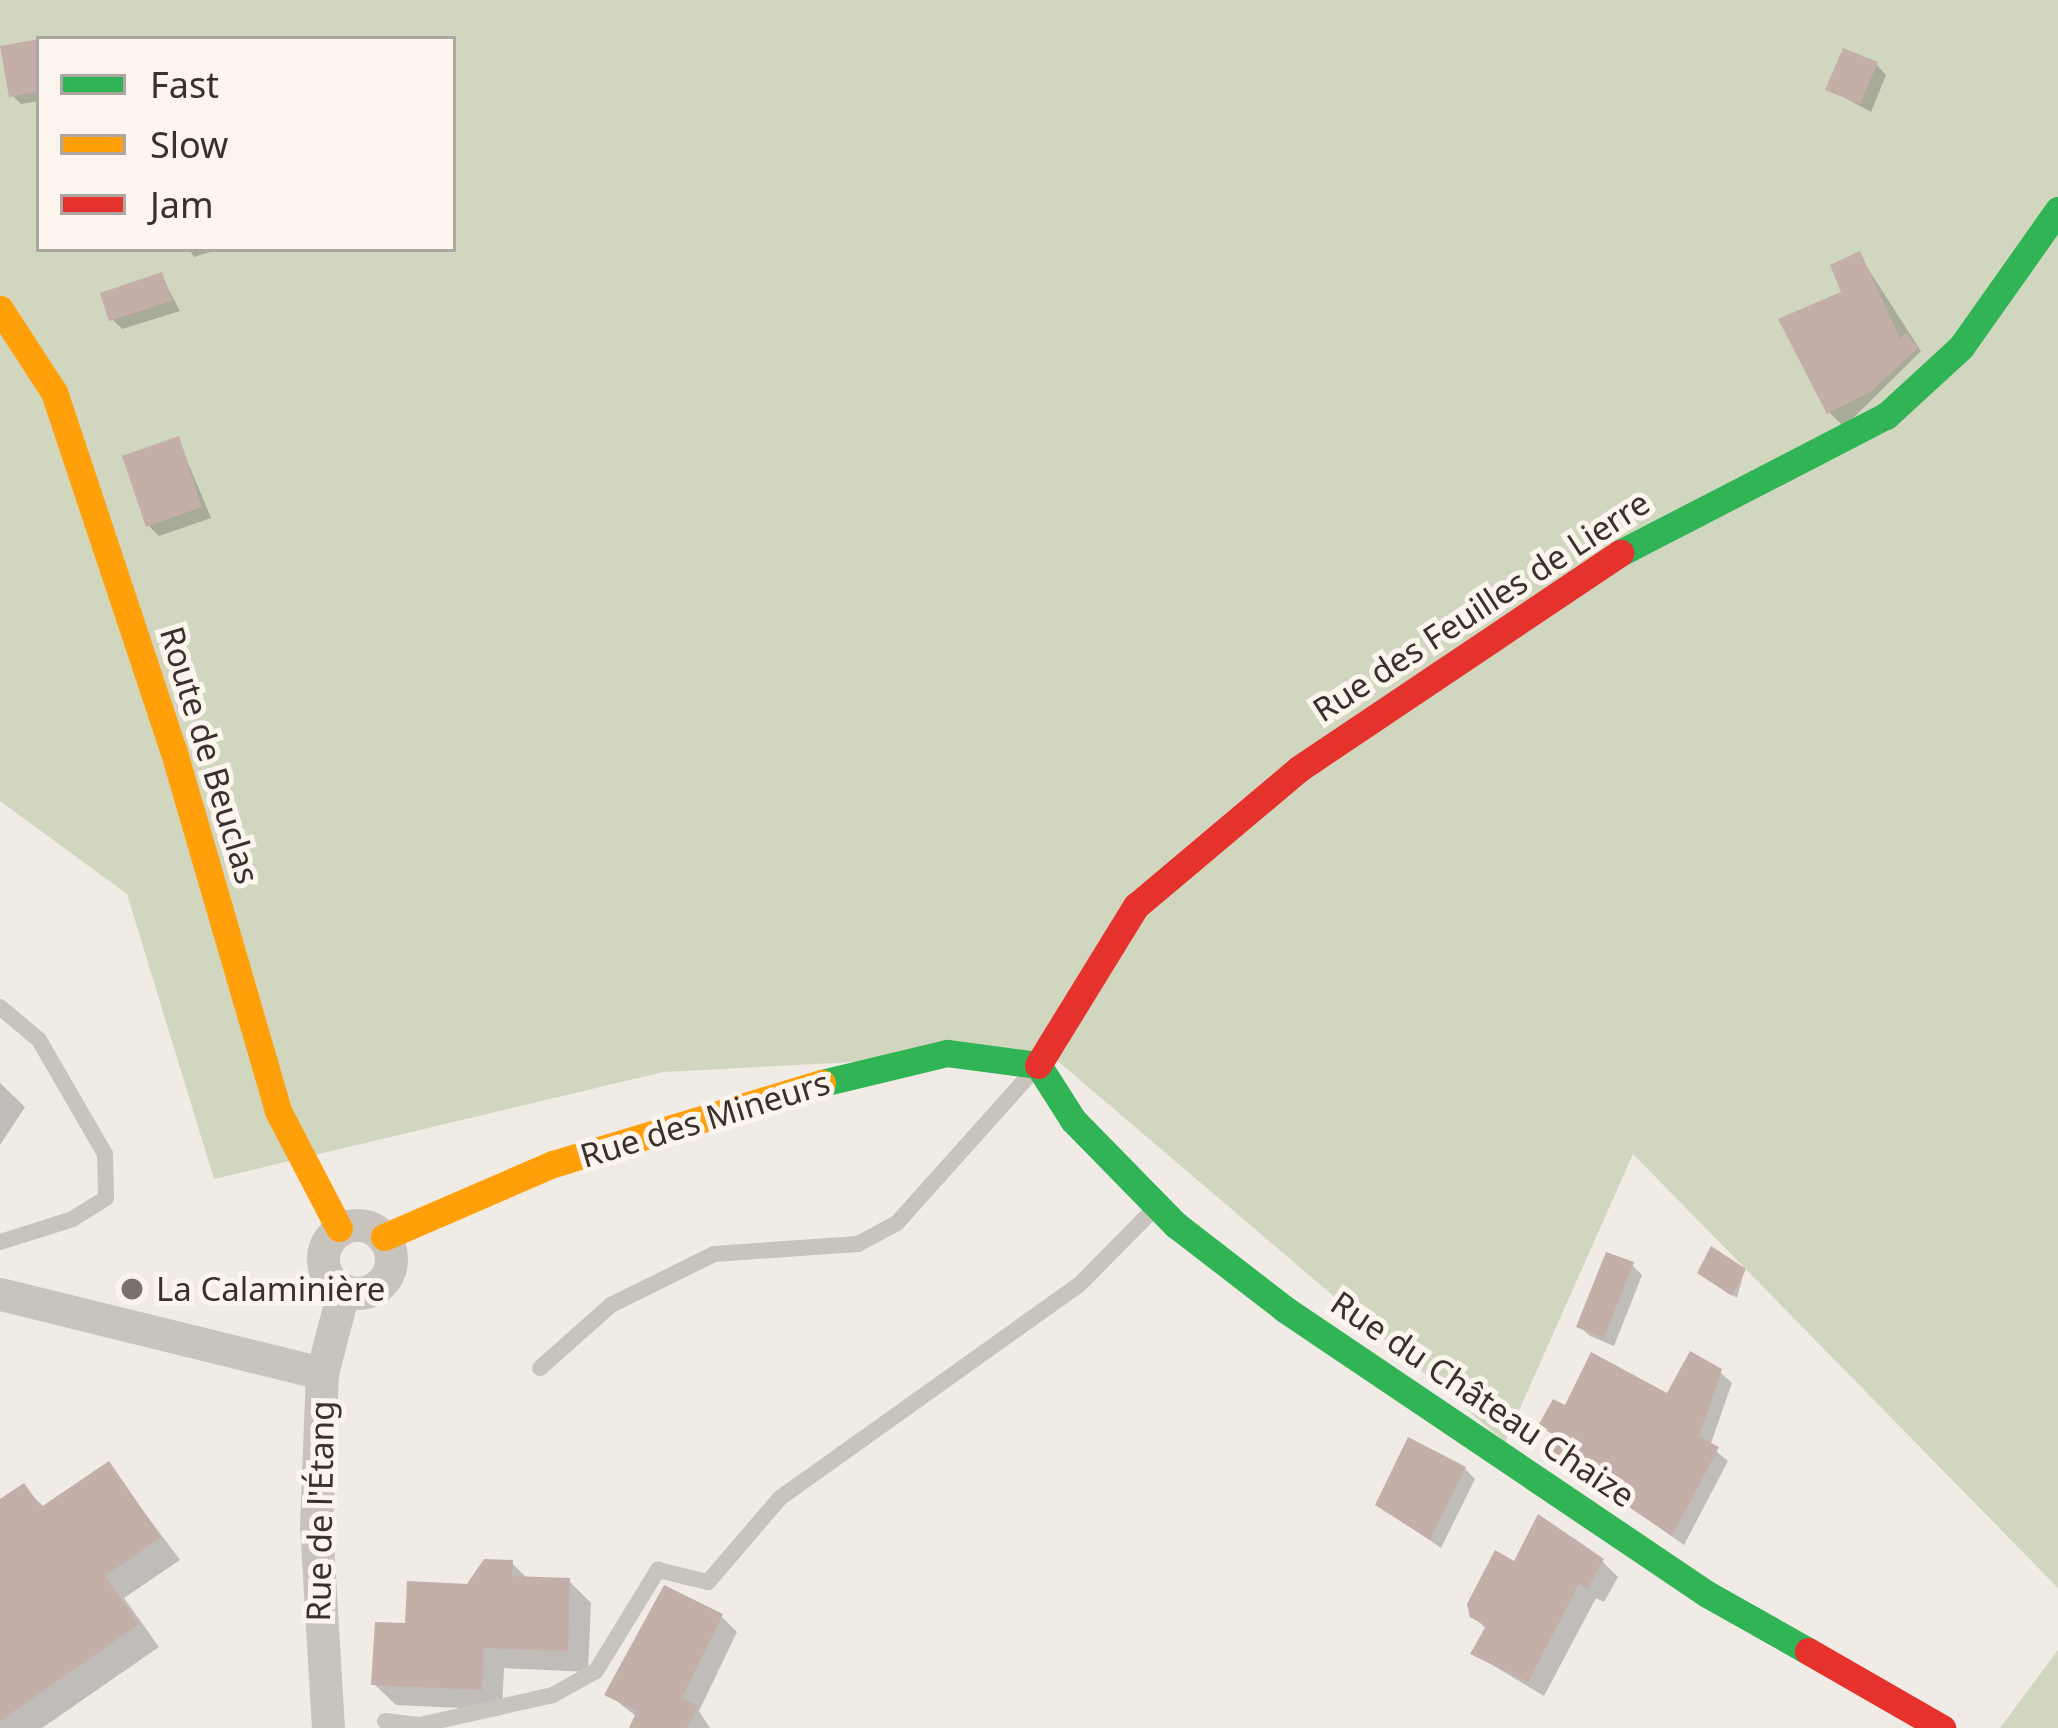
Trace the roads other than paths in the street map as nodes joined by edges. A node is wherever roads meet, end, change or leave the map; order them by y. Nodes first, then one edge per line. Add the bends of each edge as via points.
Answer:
1 (2058, 210) edge
2 (0, 309) edge
3 (0, 1007) edge
4 (1038, 1065) junction
5 (1157, 1206) junction
6 (338, 1228) junction
7 (384, 1237) junction
8 (0, 1242) edge
9 (0, 1294) edge
10 (342, 1295) junction
11 (540, 1368) dead end
12 (322, 1373) junction
13 (385, 1721) dead end
14 (328, 1728) edge
15 (1942, 1728) edge

1 - 4 street, Rue des Feuilles de Lierre via 1961,347 1886,416 1652,532 1541,602 1300,768 1136,905
2 - 6 street, Route de Beuclas via 54,392 172,748 278,1111
3 - 8 lane via 39,1040 105,1154 106,1198 73,1219
4 - 5 street, Rue du Château Chaize via 1073,1120
4 - 7 street, Rue des Mineurs via 947,1053 773,1095 554,1164
4 - 11 lane via 897,1223 859,1244 714,1254 611,1305
5 - 13 lane via 1078,1285 780,1498 708,1582 658,1570 596,1671 553,1695 420,1725
5 - 15 street, Rue du Château Chaize via 1286,1310 1707,1594
6 - 7 street via 356,1223
6 - 10 street, Rue de l'Étang via 326,1246
7 - 10 street via 386,1273 362,1299
9 - 12 street
10 - 12 street, Rue de l'Étang
12 - 14 street, Rue de l'Étang via 316,1527

